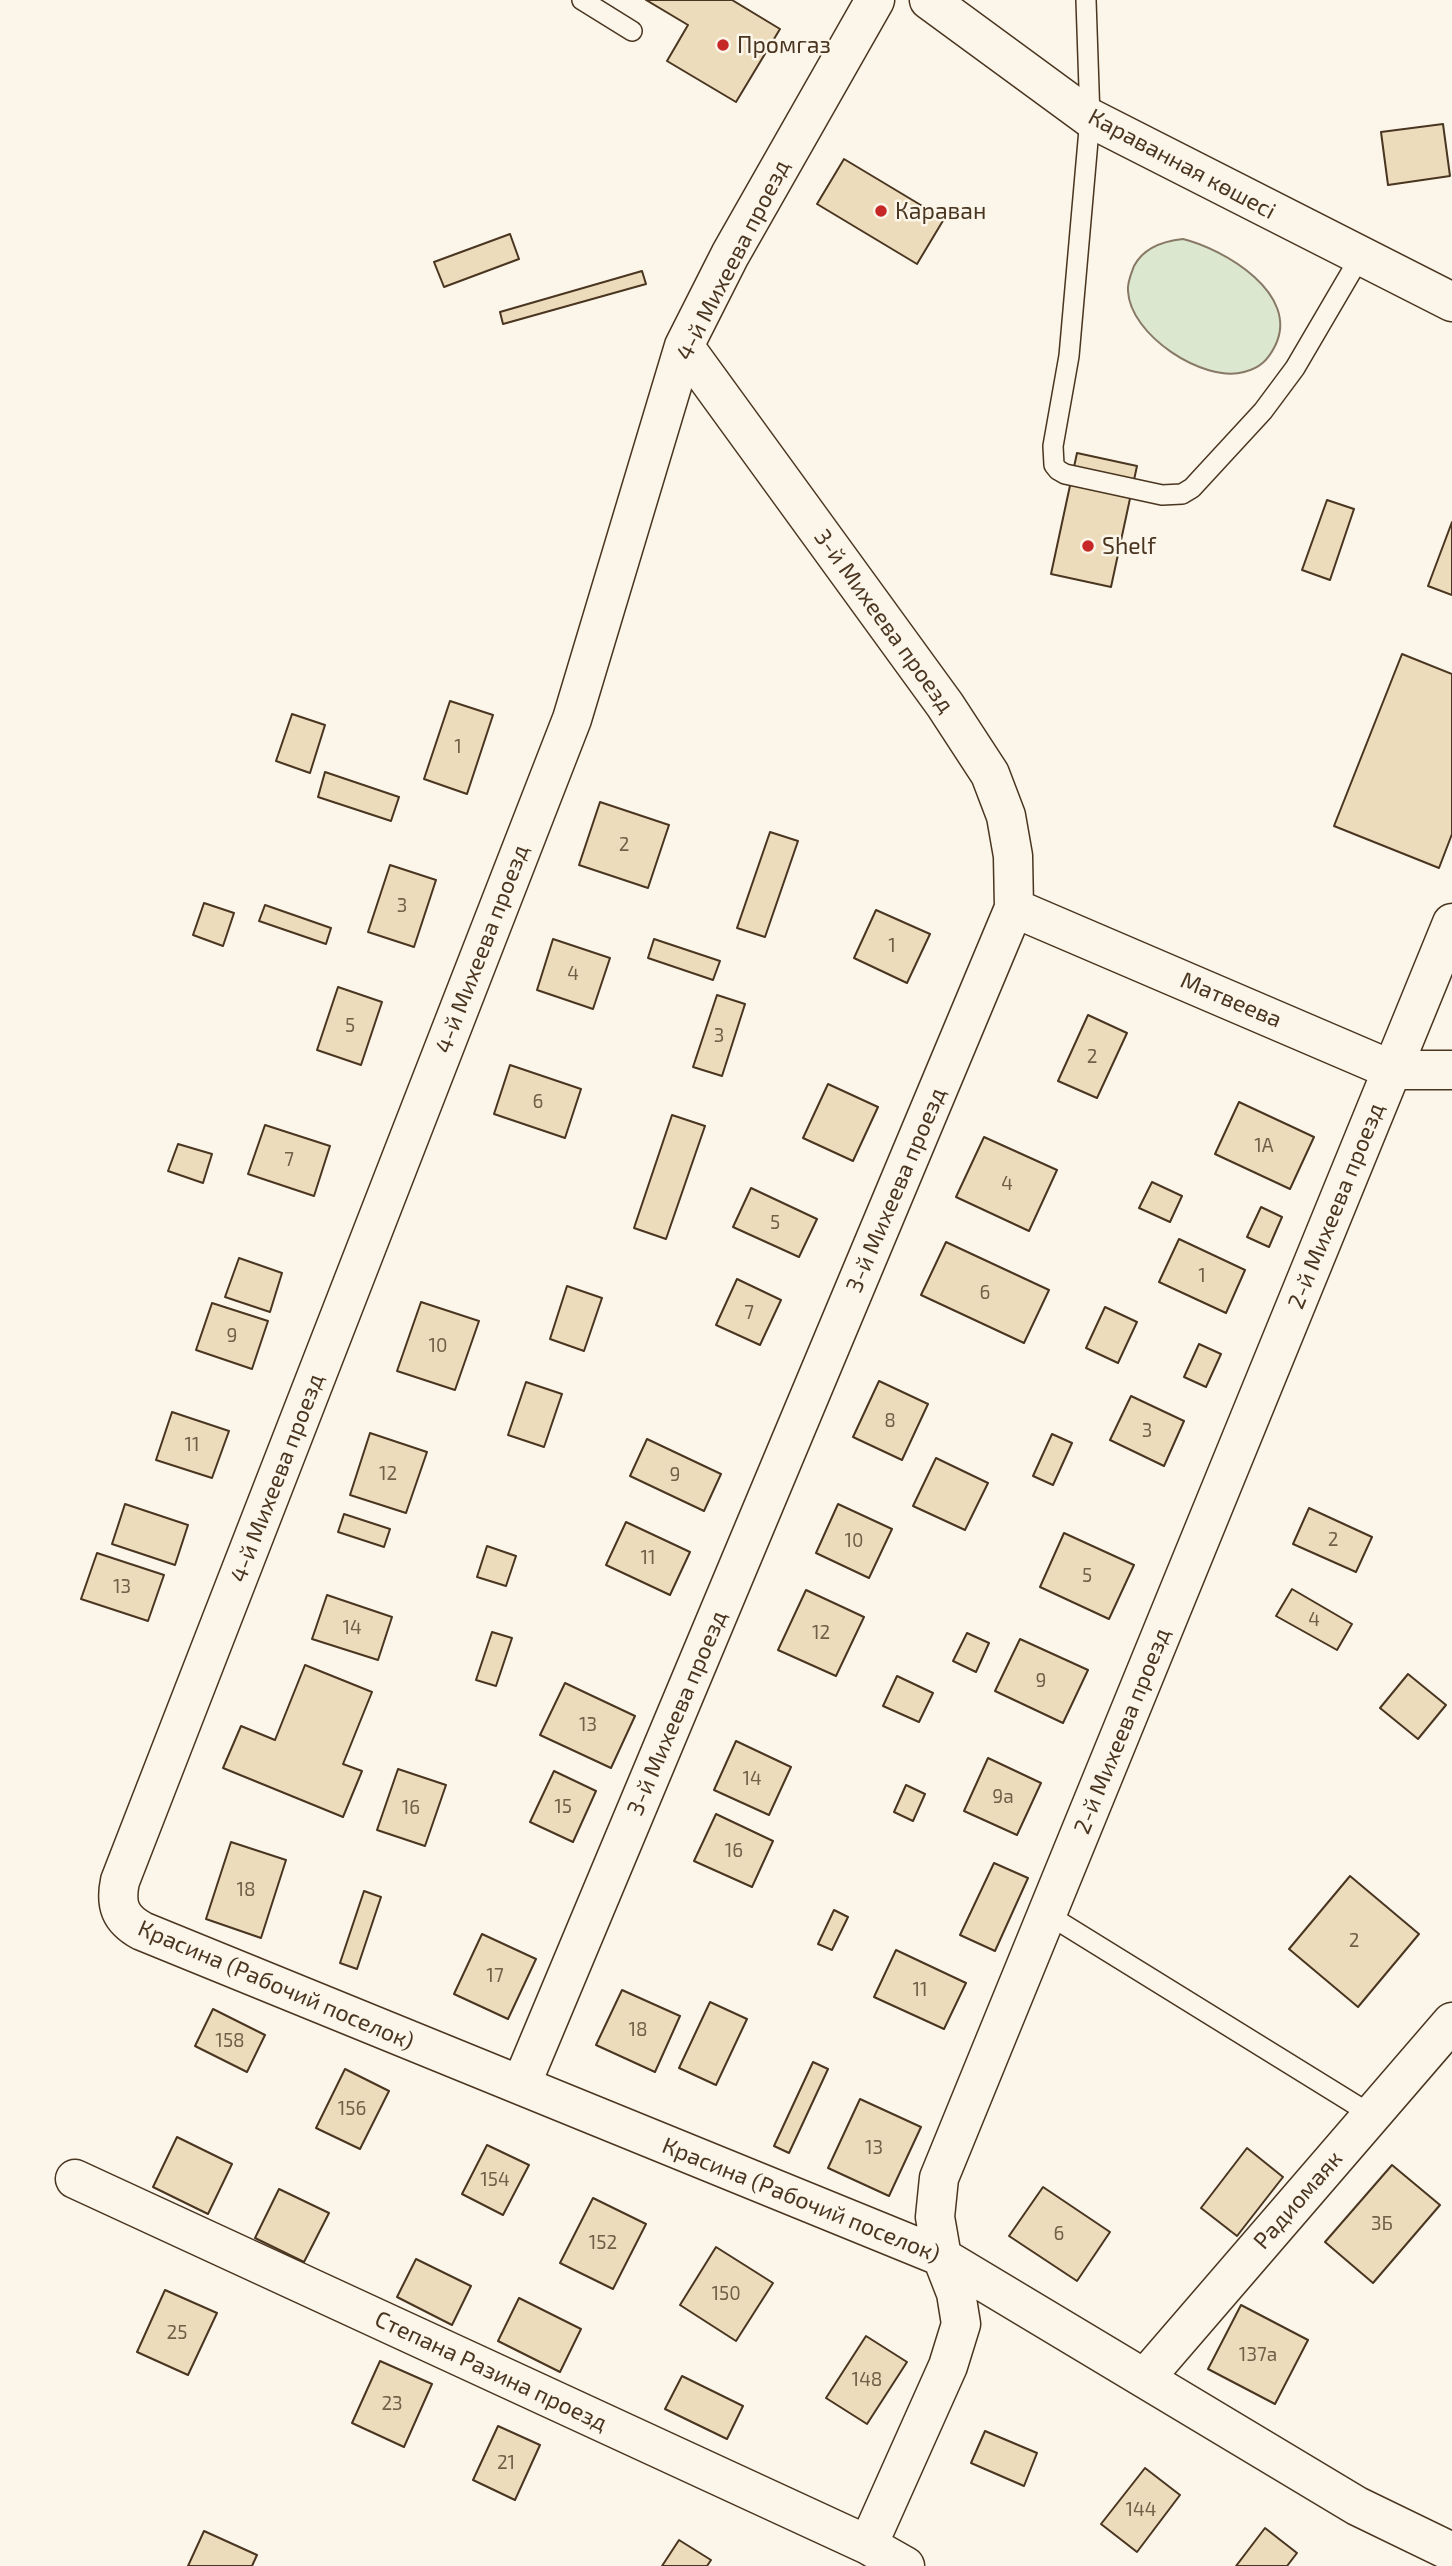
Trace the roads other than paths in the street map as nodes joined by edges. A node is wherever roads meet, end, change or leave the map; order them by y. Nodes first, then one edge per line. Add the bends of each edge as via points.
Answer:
1 (582, 0) edge
2 (875, 0) edge
3 (929, 0) edge
4 (1086, 0) edge
5 (632, 32) dead end
6 (1090, 118) junction
7 (1360, 257) junction
8 (1452, 302) edge
9 (684, 346) junction
10 (1014, 908) junction
11 (1452, 923) edge
12 (1392, 1070) junction
13 (1452, 1070) edge
14 (120, 1913) joint
15 (1047, 1914) junction
16 (1452, 2022) edge
17 (521, 2085) junction
18 (1372, 2115) junction
19 (75, 2179) dead end
20 (942, 2257) junction
21 (1144, 2378) junction
22 (868, 2545) junction
23 (1452, 2552) edge
24 (905, 2566) edge

1 - 5 lane
2 - 9 street, 4-й Михеева проезд via 730,255
3 - 6 street, Караванная көшесі
4 - 6 lane
6 - 7 street, Караванная көшесі
6 - 7 lane via 1069,356 1053,446 1054,464 1065,474 1162,495 1182,494 1192,488 1263,411 1295,368
7 - 8 street, Караванная көшесі
9 - 10 street, 3-й Михеева проезд via 945,705 990,775 1006,816 1013,856
9 - 14 street, 4-й Михеева проезд via 572,719 120,1881
10 - 12 street, Матвеева
10 - 17 street, 3-й Михеева проезд
11 - 12 street, 2-й Михеева проезд
12 - 13 street, Матвеева
12 - 15 street, 2-й Михеева проезд
14 - 17 street, Красина (Рабочий поселок) via 142,1931
15 - 18 lane
15 - 20 street, 2-й Михеева проезд via 939,2178 935,2217
16 - 18 street, Радиомаяк
17 - 20 street, Красина (Рабочий поселок)
18 - 21 street, Радиомаяк
19 - 22 street, Степана Разина проезд
20 - 21 street, Красина (Рабочий поселок)
20 - 22 street, 2-й Михеева проезд via 956,2293 961,2324 948,2366
21 - 23 street, Красина (Рабочий поселок) via 1357,2505
22 - 24 street, Степана Разина проезд

